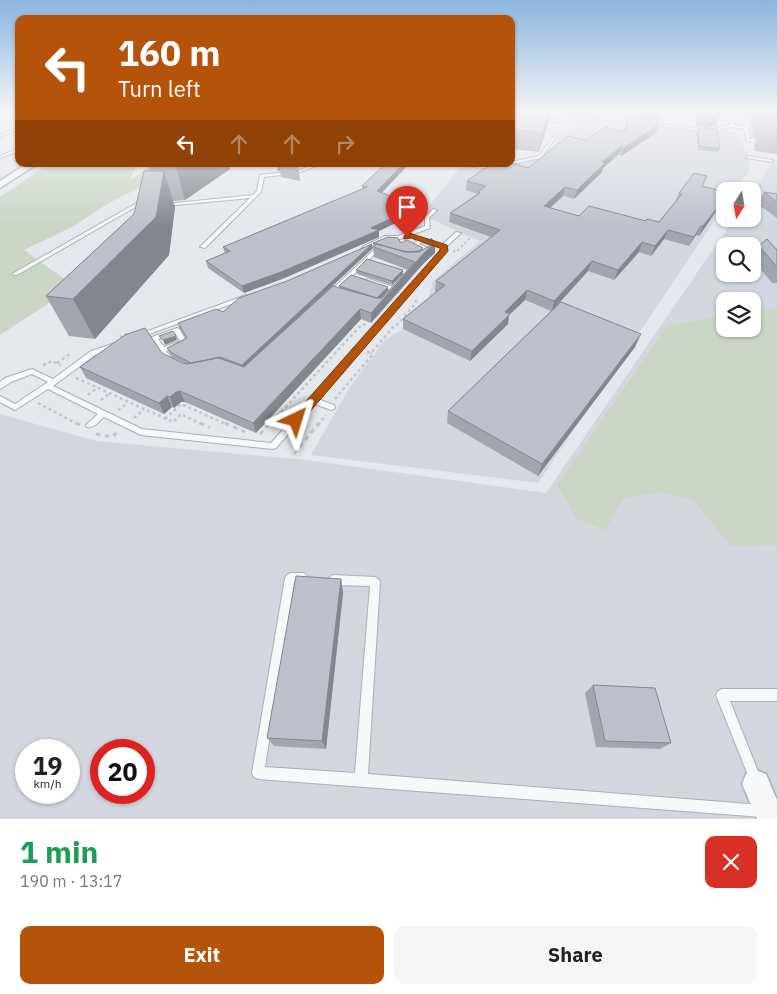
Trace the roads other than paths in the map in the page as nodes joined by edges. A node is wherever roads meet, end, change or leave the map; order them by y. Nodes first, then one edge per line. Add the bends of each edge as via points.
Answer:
1 (545, 150) edge
2 (749, 150) edge
3 (15, 151) edge
4 (0, 157) edge
5 (772, 161) dead end
6 (515, 162) edge
7 (27, 167) edge
8 (311, 167) edge
9 (0, 185) edge
10 (254, 196) junction
11 (150, 197) edge
12 (142, 202) junction
13 (151, 204) edge
14 (161, 205) edge
15 (434, 210) dead end
16 (458, 233) dead end
17 (409, 235) junction
18 (420, 240) junction
19 (402, 243) edge
20 (203, 247) dead end
21 (444, 247) junction
22 (355, 252) edge
23 (387, 253) edge
24 (366, 259) junction
25 (417, 260) edge
26 (378, 263) edge
27 (15, 274) dead end
28 (362, 279) edge
29 (394, 289) edge
30 (253, 294) edge
31 (323, 300) edge
32 (133, 338) edge
33 (124, 342) edge
34 (162, 350) edge
35 (182, 366) edge
36 (51, 384) junction
37 (0, 386) edge
38 (0, 399) edge
39 (313, 400) junction
40 (331, 407) dead end
41 (104, 413) junction
42 (90, 425) dead end
43 (777, 695) edge
44 (361, 780) junction
45 (756, 784) joint
46 (769, 815) edge

1 - 6 lane via 540,157
2 - 5 lane via 749,158
3 - 4 lane
7 - 9 street
8 - 10 lane via 298,172 262,176 259,192
10 - 14 lane
10 - 20 lane
11 - 12 lane
12 - 13 lane
12 - 27 lane
15 - 17 lane via 427,218 428,227
16 - 21 lane
17 - 18 lane
17 - 19 lane
17 - 22 lane via 387,237
18 - 21 lane
18 - 25 lane via 415,245 428,253
21 - 39 lane via 444,251
23 - 24 lane via 376,250
24 - 26 lane
24 - 31 lane via 352,276
28 - 29 lane
30 - 32 lane
33 - 36 lane via 93,353
34 - 35 lane via 170,361
36 - 37 lane via 32,371
36 - 38 lane via 15,407
36 - 41 lane
39 - 40 lane
39 - 41 lane via 273,446 141,432
41 - 42 lane
43 - 45 lane via 722,695
44 - 44 lane via 375,582 290,578 258,773
44 - 46 lane
45 - 46 street

